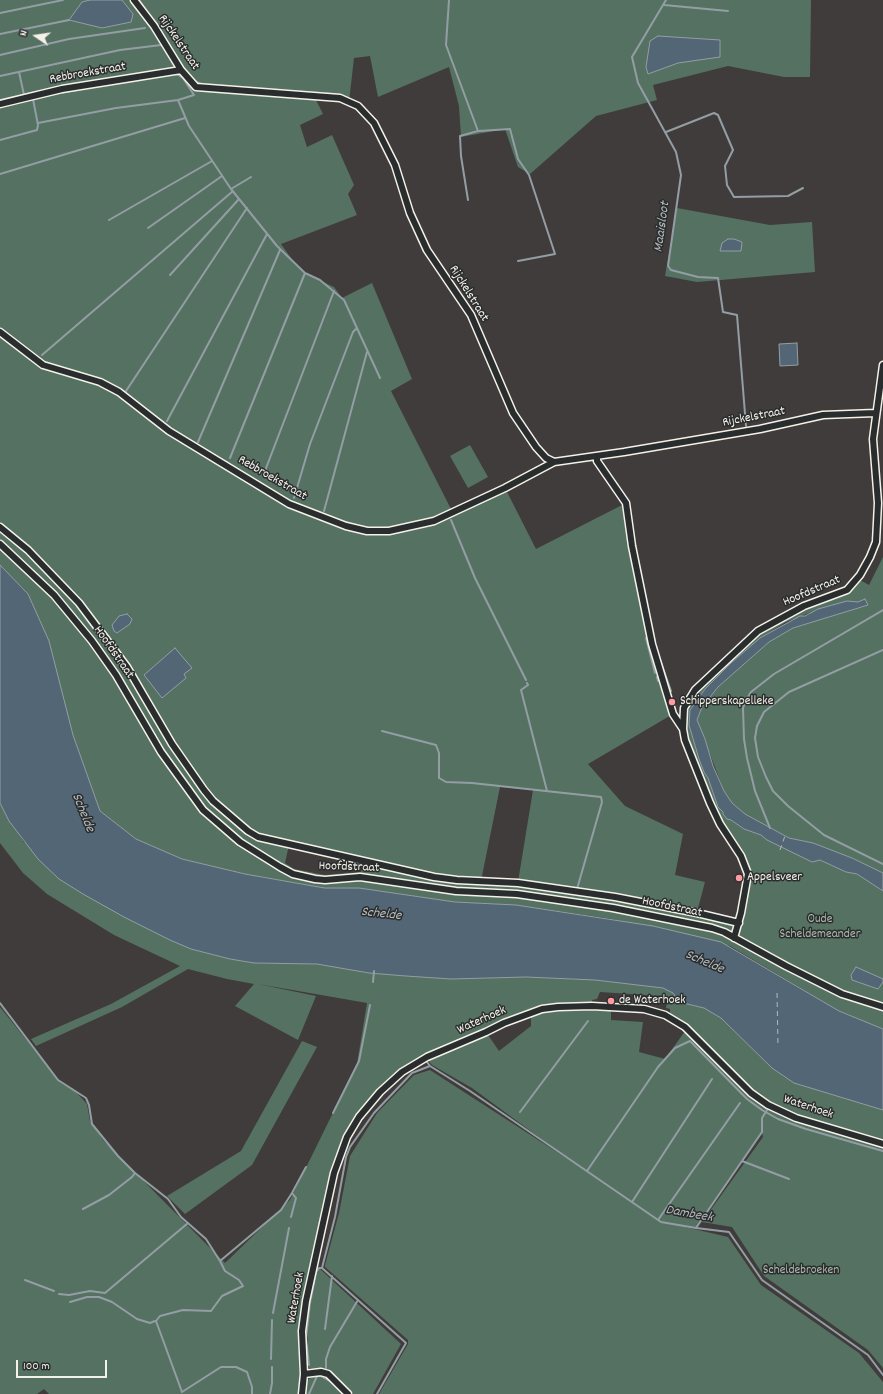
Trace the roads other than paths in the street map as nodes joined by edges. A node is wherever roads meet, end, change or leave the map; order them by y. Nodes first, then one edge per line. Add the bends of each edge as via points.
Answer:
1 (134, 0) edge
2 (181, 70) junction
3 (0, 104) edge
4 (0, 332) edge
5 (883, 365) edge
6 (875, 414) junction
7 (597, 456) junction
8 (554, 462) junction
9 (880, 520) edge
10 (0, 527) edge
11 (0, 544) edge
12 (671, 708) junction
13 (684, 708) junction
14 (682, 729) junction
15 (739, 923) junction
16 (734, 938) junction
17 (883, 1007) edge
18 (883, 1144) edge
19 (304, 1374) junction
20 (302, 1394) edge
21 (348, 1394) edge

1 - 2 street, Rijckelstraat via 154,26
2 - 3 street, Rebbroekstraat via 62,89
2 - 8 street, Rijckelstraat via 196,87 340,98 358,106 374,123 395,165 410,213 427,250 471,315 513,413 536,447 546,458
4 - 8 street, Rebbroekstraat via 42,365 100,382 119,392 169,431 289,504 346,526 367,531 389,531 434,521
5 - 6 street, Hoofdstraat
6 - 7 street, Rijckelstraat via 823,415 760,429
6 - 9 street, Hoofdstraat via 873,449
7 - 8 street, Rijckelstraat
7 - 12 street, Hoofdstraat via 597,461 626,503 652,644
9 - 13 street, Hoofdstraat via 870,557 848,590 804,606 758,631 695,690
10 - 15 street, Hoofdstraat via 28,550 79,603 114,648 172,744 204,790 213,801 258,837 434,876 615,897
11 - 16 street, Hoofdstraat via 54,595 92,640 116,675 161,752 203,810 240,842 292,874 325,880 360,877 456,891 517,894 613,908 712,928
12 - 13 street
12 - 14 street, Hoofdstraat
13 - 14 street, Hoofdstraat
14 - 15 street, Hoofdstraat via 710,803 746,868 747,880
15 - 16 street, Hoofdstraat
16 - 17 street via 842,994
18 - 19 street, Waterhoek via 774,1109 751,1093 685,1027 665,1015 644,1009 558,1007 542,1009 504,1023 427,1057 402,1072 376,1097 347,1137 334,1173 306,1301 302,1332
19 - 20 street, Waterhoek
19 - 21 street via 328,1374

